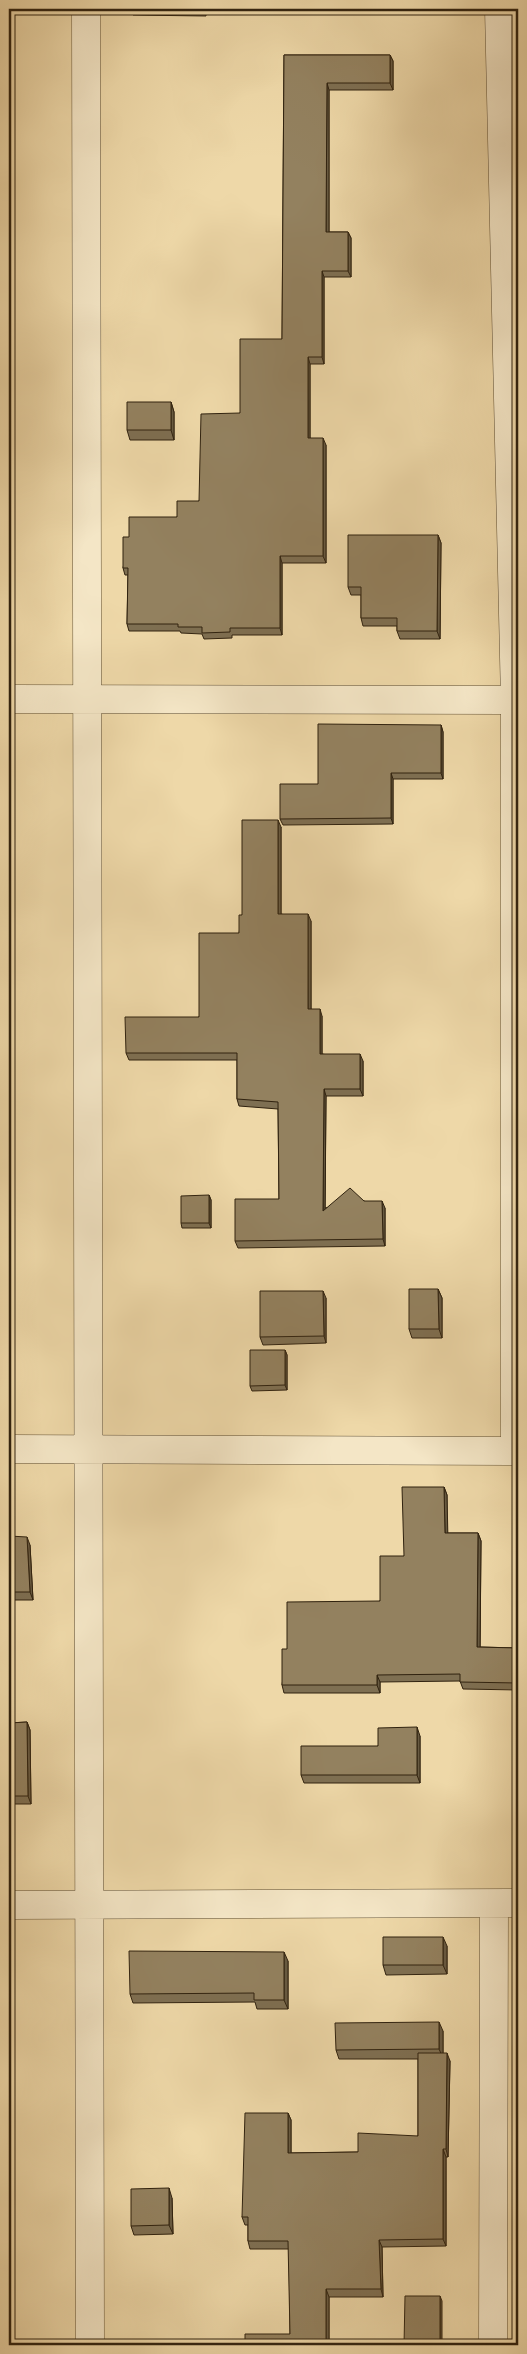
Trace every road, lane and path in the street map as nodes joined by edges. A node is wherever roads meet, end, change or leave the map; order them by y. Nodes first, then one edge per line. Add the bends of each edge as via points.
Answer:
1 (86, 9) edge
2 (499, 9) edge
3 (9, 699) edge
4 (88, 699) junction
5 (516, 700) edge
6 (9, 1449) edge
7 (90, 1451) junction
8 (516, 1451) edge
9 (506, 1904) edge
10 (9, 1905) edge
11 (91, 1906) junction
12 (90, 2345) edge
13 (493, 2345) edge

1 - 4 street
2 - 5 street
3 - 4 street
4 - 5 street
4 - 7 street
5 - 8 street
6 - 7 street
7 - 8 street
7 - 11 street
9 - 11 street
9 - 13 street
10 - 11 street
11 - 12 street

